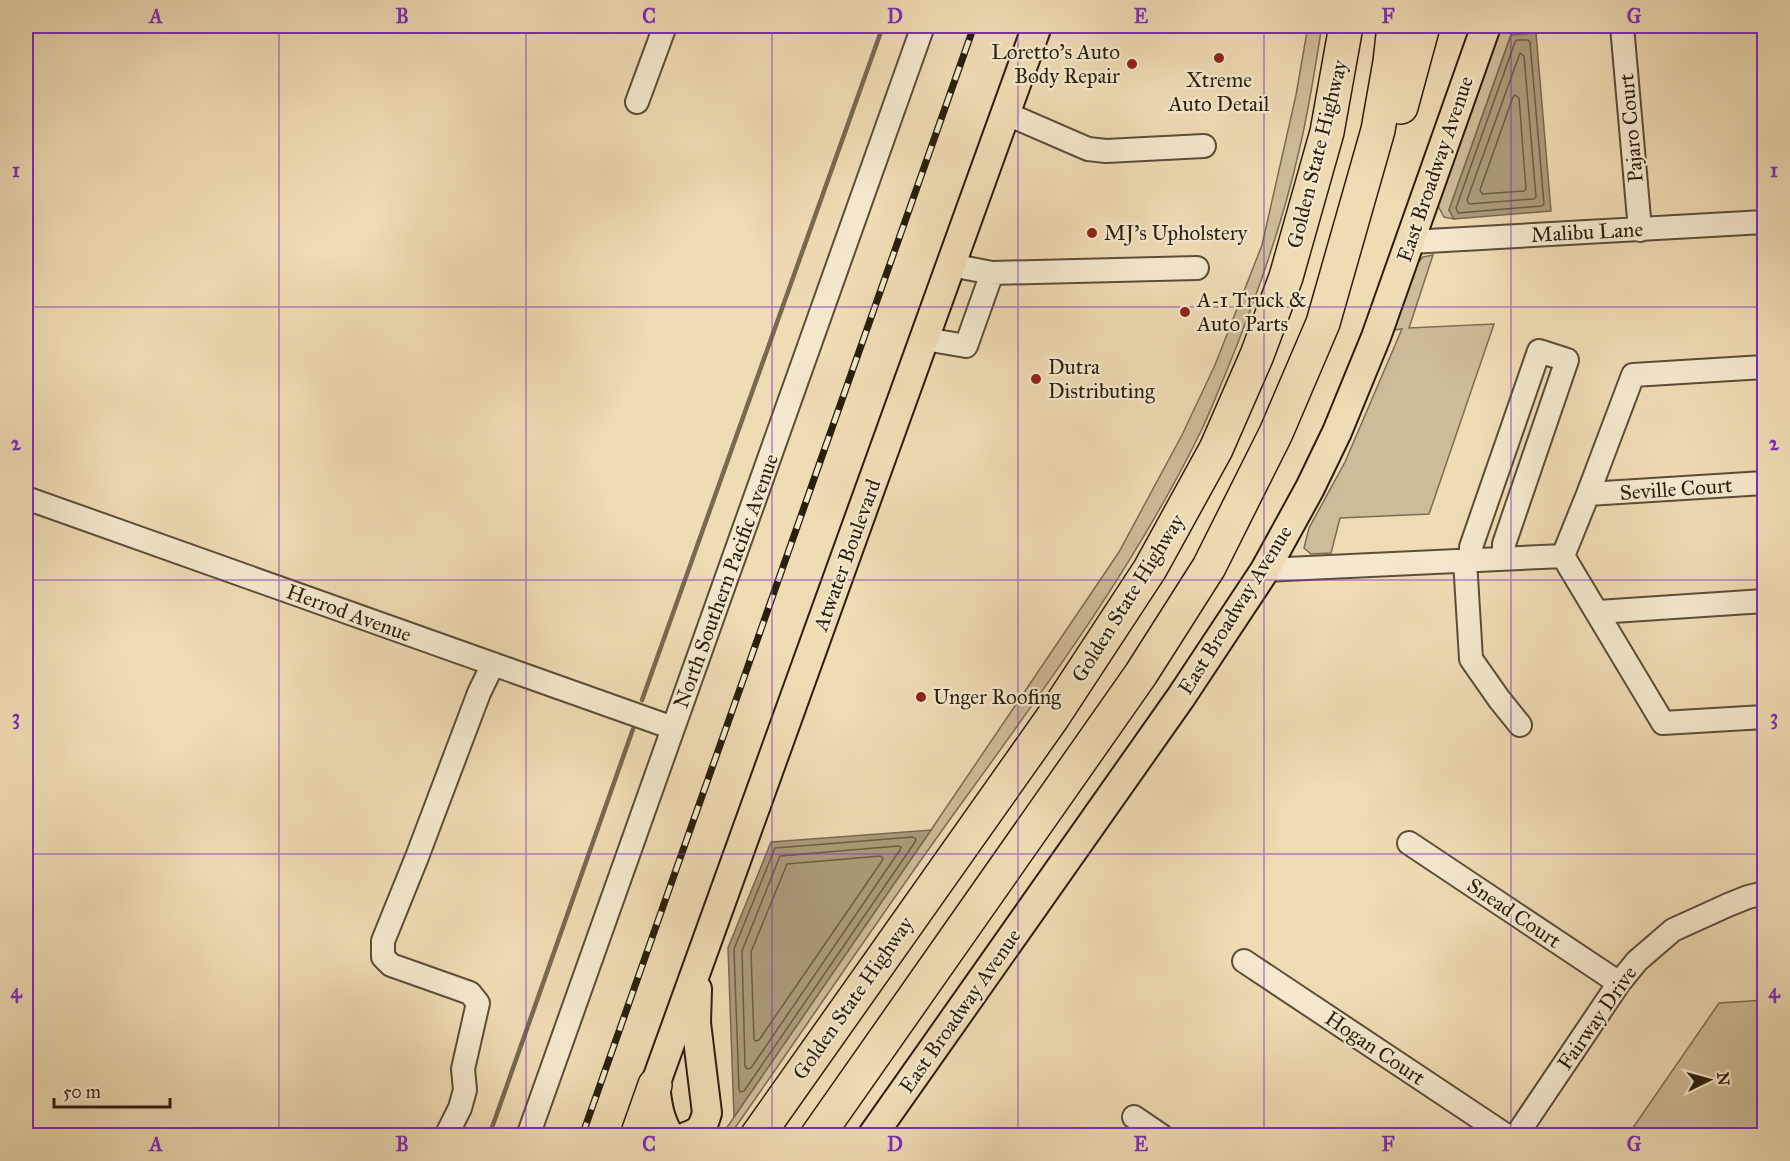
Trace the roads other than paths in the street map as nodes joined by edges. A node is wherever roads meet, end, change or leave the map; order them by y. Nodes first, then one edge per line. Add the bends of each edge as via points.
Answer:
1 (664, 26) edge
2 (923, 26) edge
3 (1037, 26) edge
4 (1347, 26) edge
5 (1394, 26) edge
6 (1423, 26) edge
7 (1486, 26) edge
8 (1622, 26) edge
9 (637, 102) dead end
10 (1005, 113) junction
11 (1204, 146) dead end
12 (1764, 222) edge
13 (1640, 230) junction
14 (1410, 242) junction
15 (951, 266) junction
16 (1197, 268) dead end
17 (992, 273) junction
18 (1323, 323) junction
19 (925, 339) junction
20 (1764, 367) edge
21 (1764, 483) edge
22 (1588, 494) junction
23 (26, 498) edge
24 (1563, 555) junction
25 (1504, 558) junction
26 (1468, 560) junction
27 (1265, 570) junction
28 (1764, 601) edge
29 (1598, 612) junction
30 (493, 664) junction
31 (1764, 717) edge
32 (1520, 725) dead end
33 (673, 728) junction
34 (1409, 843) dead end
35 (1764, 893) edge
36 (1244, 961) dead end
37 (698, 969) junction
38 (1619, 983) junction
39 (655, 1085) junction
40 (1134, 1117) dead end
41 (446, 1136) edge
42 (528, 1136) edge
43 (637, 1136) edge
44 (672, 1136) edge
45 (688, 1136) edge
46 (757, 1136) edge
47 (817, 1136) edge
48 (872, 1136) edge
49 (1162, 1136) edge
50 (1507, 1136) edge
51 (1516, 1136) edge

1 - 9 street
2 - 33 street, North Southern Pacific Avenue
3 - 10 main road, Atwater Boulevard
4 - 46 highway, Golden State Highway via 1327,132 1286,277 1216,449 1150,569 1053,717
5 - 18 highway via 1378,130
6 - 18 highway via 1381,174
7 - 14 main road, East Broadway Avenue
8 - 13 street, Pajaro Court
10 - 11 street via 1088,149
10 - 15 main road, Atwater Boulevard
12 - 13 street, Malibu Lane
13 - 14 street, Malibu Lane
14 - 27 main road, East Broadway Avenue via 1336,432
15 - 17 street
15 - 19 main road, Atwater Boulevard
16 - 17 street
17 - 19 street via 966,346
18 - 47 highway via 1276,433 1209,567 1141,674
19 - 37 main road, Atwater Boulevard
20 - 22 street via 1633,375
21 - 22 street, Seville Court
22 - 24 street
23 - 30 street, Herrod Avenue
24 - 25 street
24 - 29 street
25 - 26 street
25 - 26 street via 1504,544 1567,360 1539,351
26 - 27 street
26 - 32 street via 1471,659
27 - 48 main road, East Broadway Avenue via 1181,697
28 - 29 street
29 - 31 street via 1663,723
30 - 33 street, Herrod Avenue
30 - 41 street via 383,941 383,957 391,965 470,993 478,1003 463,1069 465,1090
33 - 42 street, North Southern Pacific Avenue
34 - 38 street, Snead Court
35 - 38 street, Fairway Drive via 1728,904 1673,930 1643,955
36 - 50 street, Hogan Court
37 - 39 main road, Atwater Boulevard
37 - 45 main road via 696,1023 707,1113 703,1126
38 - 51 street, Fairway Drive
39 - 43 highway
39 - 44 main road via 659,1114
40 - 49 street

